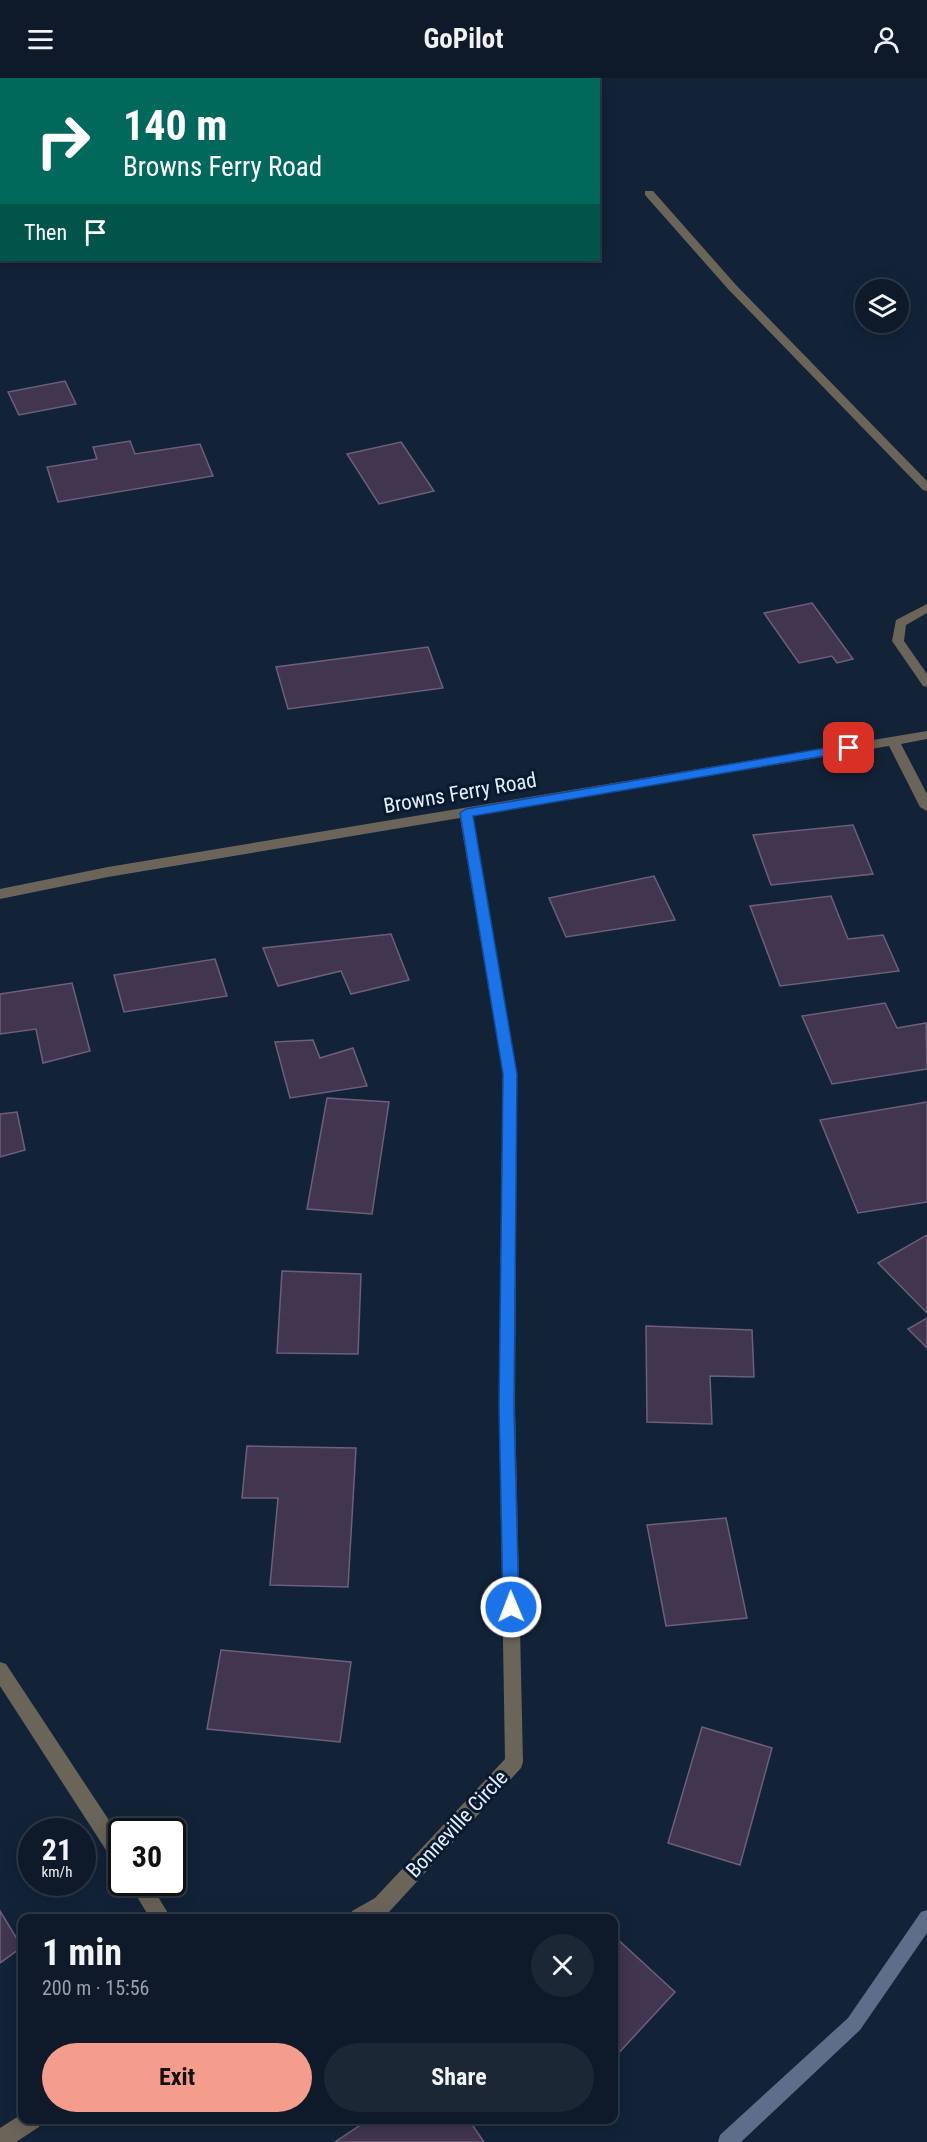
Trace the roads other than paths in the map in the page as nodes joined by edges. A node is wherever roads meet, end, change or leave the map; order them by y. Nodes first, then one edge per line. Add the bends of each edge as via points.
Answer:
1 (649, 193) dead end
2 (927, 488) edge
3 (927, 608) edge
4 (927, 683) edge
5 (927, 735) edge
6 (893, 741) junction
7 (927, 807) edge
8 (466, 813) junction
9 (0, 894) edge
10 (0, 1670) edge
11 (108, 1836) edge
12 (146, 1896) edge
13 (158, 1914) edge
14 (366, 1914) edge
15 (26, 2124) edge
16 (0, 2140) edge

1 - 2 street via 732,287
3 - 4 street via 900,623 898,641
5 - 6 street, Browns Ferry Road
6 - 7 street
6 - 8 street, Browns Ferry Road
8 - 9 street, Browns Ferry Road via 108,872
8 - 14 street, Bonneville Circle via 510,1074 507,1406 514,1762 382,1905
10 - 11 street
12 - 13 street
15 - 16 street

